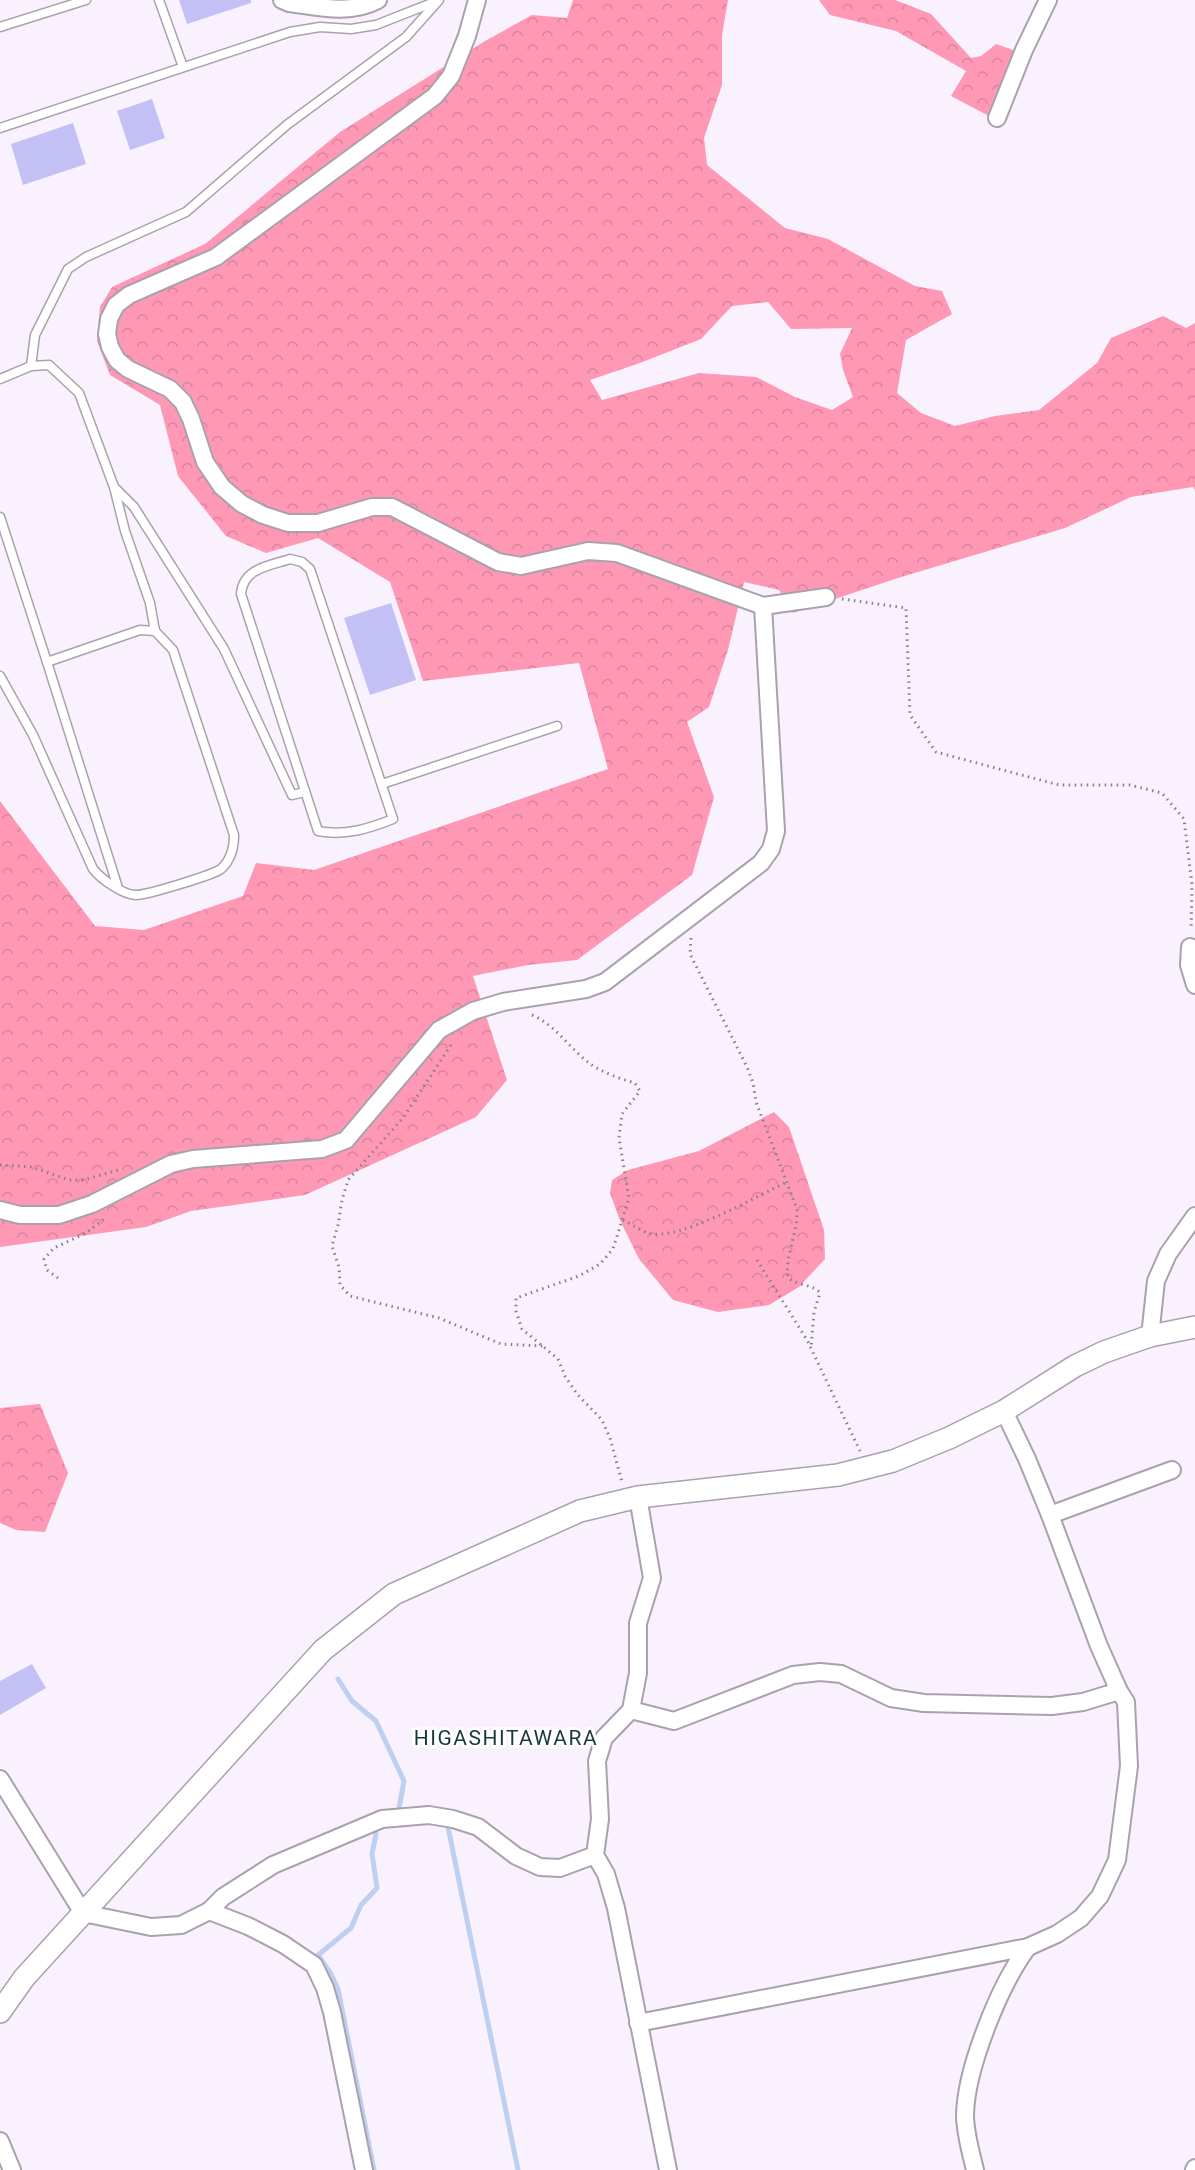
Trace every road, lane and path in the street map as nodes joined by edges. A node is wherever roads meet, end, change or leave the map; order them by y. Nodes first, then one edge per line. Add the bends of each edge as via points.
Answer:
1 (86, 0) edge
2 (159, 0) edge
3 (282, 0) edge
4 (378, 0) edge
5 (439, 0) edge
6 (477, 0) edge
7 (1048, 0) edge
8 (0, 27) edge
9 (183, 67) junction
10 (997, 118) dead end
11 (0, 128) edge
12 (31, 366) junction
13 (0, 379) edge
14 (114, 487) junction
15 (0, 517) edge
16 (826, 597) joint
17 (763, 606) junction
18 (155, 631) junction
19 (47, 662) junction
20 (0, 676) edge
21 (557, 726) dead end
22 (382, 784) junction
23 (305, 792) junction
24 (118, 888) junction
25 (699, 910) junction
26 (1190, 947) joint
27 (1195, 985) edge
28 (503, 1002) junction
29 (456, 1037) dead end
30 (0, 1165) edge
31 (137, 1180) junction
32 (787, 1182) junction
33 (0, 1210) edge
34 (110, 1214) dead end
35 (1195, 1216) edge
36 (623, 1220) junction
37 (757, 1260) dead end
38 (58, 1278) dead end
39 (1195, 1327) edge
40 (1150, 1336) junction
41 (543, 1346) junction
42 (812, 1348) junction
43 (1004, 1411) junction
44 (868, 1468) junction
45 (1172, 1470) dead end
46 (633, 1498) junction
47 (1050, 1515) junction
48 (1119, 1691) junction
49 (631, 1710) junction
50 (0, 1779) edge
51 (595, 1855) junction
52 (209, 1911) junction
53 (83, 1913) junction
54 (1028, 1947) junction
55 (0, 2012) edge
56 (638, 2024) junction
57 (0, 2141) edge
58 (12, 2170) edge
59 (364, 2170) edge
60 (668, 2170) edge
61 (975, 2170) edge

1 - 8 lane
2 - 9 lane
3 - 4 street via 345,9
5 - 9 lane via 376,25 290,32
5 - 12 lane via 406,37 288,124 186,212 86,256 68,269 35,335
6 - 17 street via 451,76 435,96 216,257 129,295 116,305 109,319 110,347 128,369 170,389 183,402 205,462 222,487 263,515 288,523 318,522 372,507 392,507 498,562 521,566 588,551 617,553
7 - 10 street
9 - 11 lane
12 - 13 lane
12 - 14 lane via 49,366 79,393
14 - 18 lane
14 - 23 lane via 134,507 224,649 292,795
15 - 19 lane
16 - 17 street
16 - 26 path via 906,608 910,715 936,752 1059,785 1130,785 1162,793 1184,819 1192,885
17 - 25 street via 776,831 771,849 761,863
18 - 19 lane via 140,630
18 - 24 lane via 173,650 234,835 234,849 220,870 176,885 134,895
19 - 24 lane
20 - 24 lane via 33,735 93,869 101,879
21 - 22 lane
22 - 23 lane via 393,819 365,830 318,831
22 - 23 lane via 309,570 302,562 290,559 251,572 241,585 241,594
25 - 28 street via 605,982 586,989
25 - 32 path via 702,923 691,938 690,954 747,1067
26 - 27 street via 1189,964
28 - 31 street via 473,1011 439,1030 346,1140 322,1149 193,1159 171,1164
28 - 36 path via 545,1020 593,1066 634,1083 640,1090 622,1114 619,1138 629,1198
29 - 41 path via 403,1118 348,1180 332,1246 340,1285 350,1296 439,1318 501,1344
30 - 31 path via 32,1167 69,1180 132,1169
31 - 33 street via 92,1204 59,1215 20,1215
32 - 36 path via 670,1234 648,1233
32 - 42 path via 797,1209 786,1264 788,1278 820,1293 814,1312
34 - 38 path via 86,1233 54,1248 44,1259 47,1270
35 - 40 street via 1168,1254 1156,1281
36 - 41 path via 613,1249 600,1264 579,1276 516,1298 522,1329
37 - 42 path
39 - 40 street
40 - 43 street via 1075,1366
41 - 46 path via 558,1359 577,1394 602,1420
42 - 44 path
43 - 44 street via 950,1438
43 - 47 street
44 - 46 street via 838,1475
45 - 47 street
46 - 49 street via 652,1578 638,1623 638,1673
46 - 53 street via 580,1511 394,1594 323,1650
47 - 48 street
48 - 49 street via 1052,1706 924,1703 891,1698 841,1674 820,1672 793,1675 674,1721
48 - 54 street via 1126,1702 1129,1766 1117,1860 1101,1896 1081,1918
49 - 51 street via 604,1738 597,1761 600,1819
50 - 53 street
51 - 52 street via 560,1868 540,1867 516,1856 478,1827 453,1819 429,1815 382,1819 273,1865 223,1897
51 - 56 street via 606,1874 616,1908
52 - 53 street via 181,1925 151,1927
52 - 59 street via 265,1935 314,1965 332,2012
53 - 55 street via 24,1978
54 - 56 street
54 - 61 street via 1015,1964 992,2016 969,2087 965,2116
56 - 60 street
57 - 58 street

